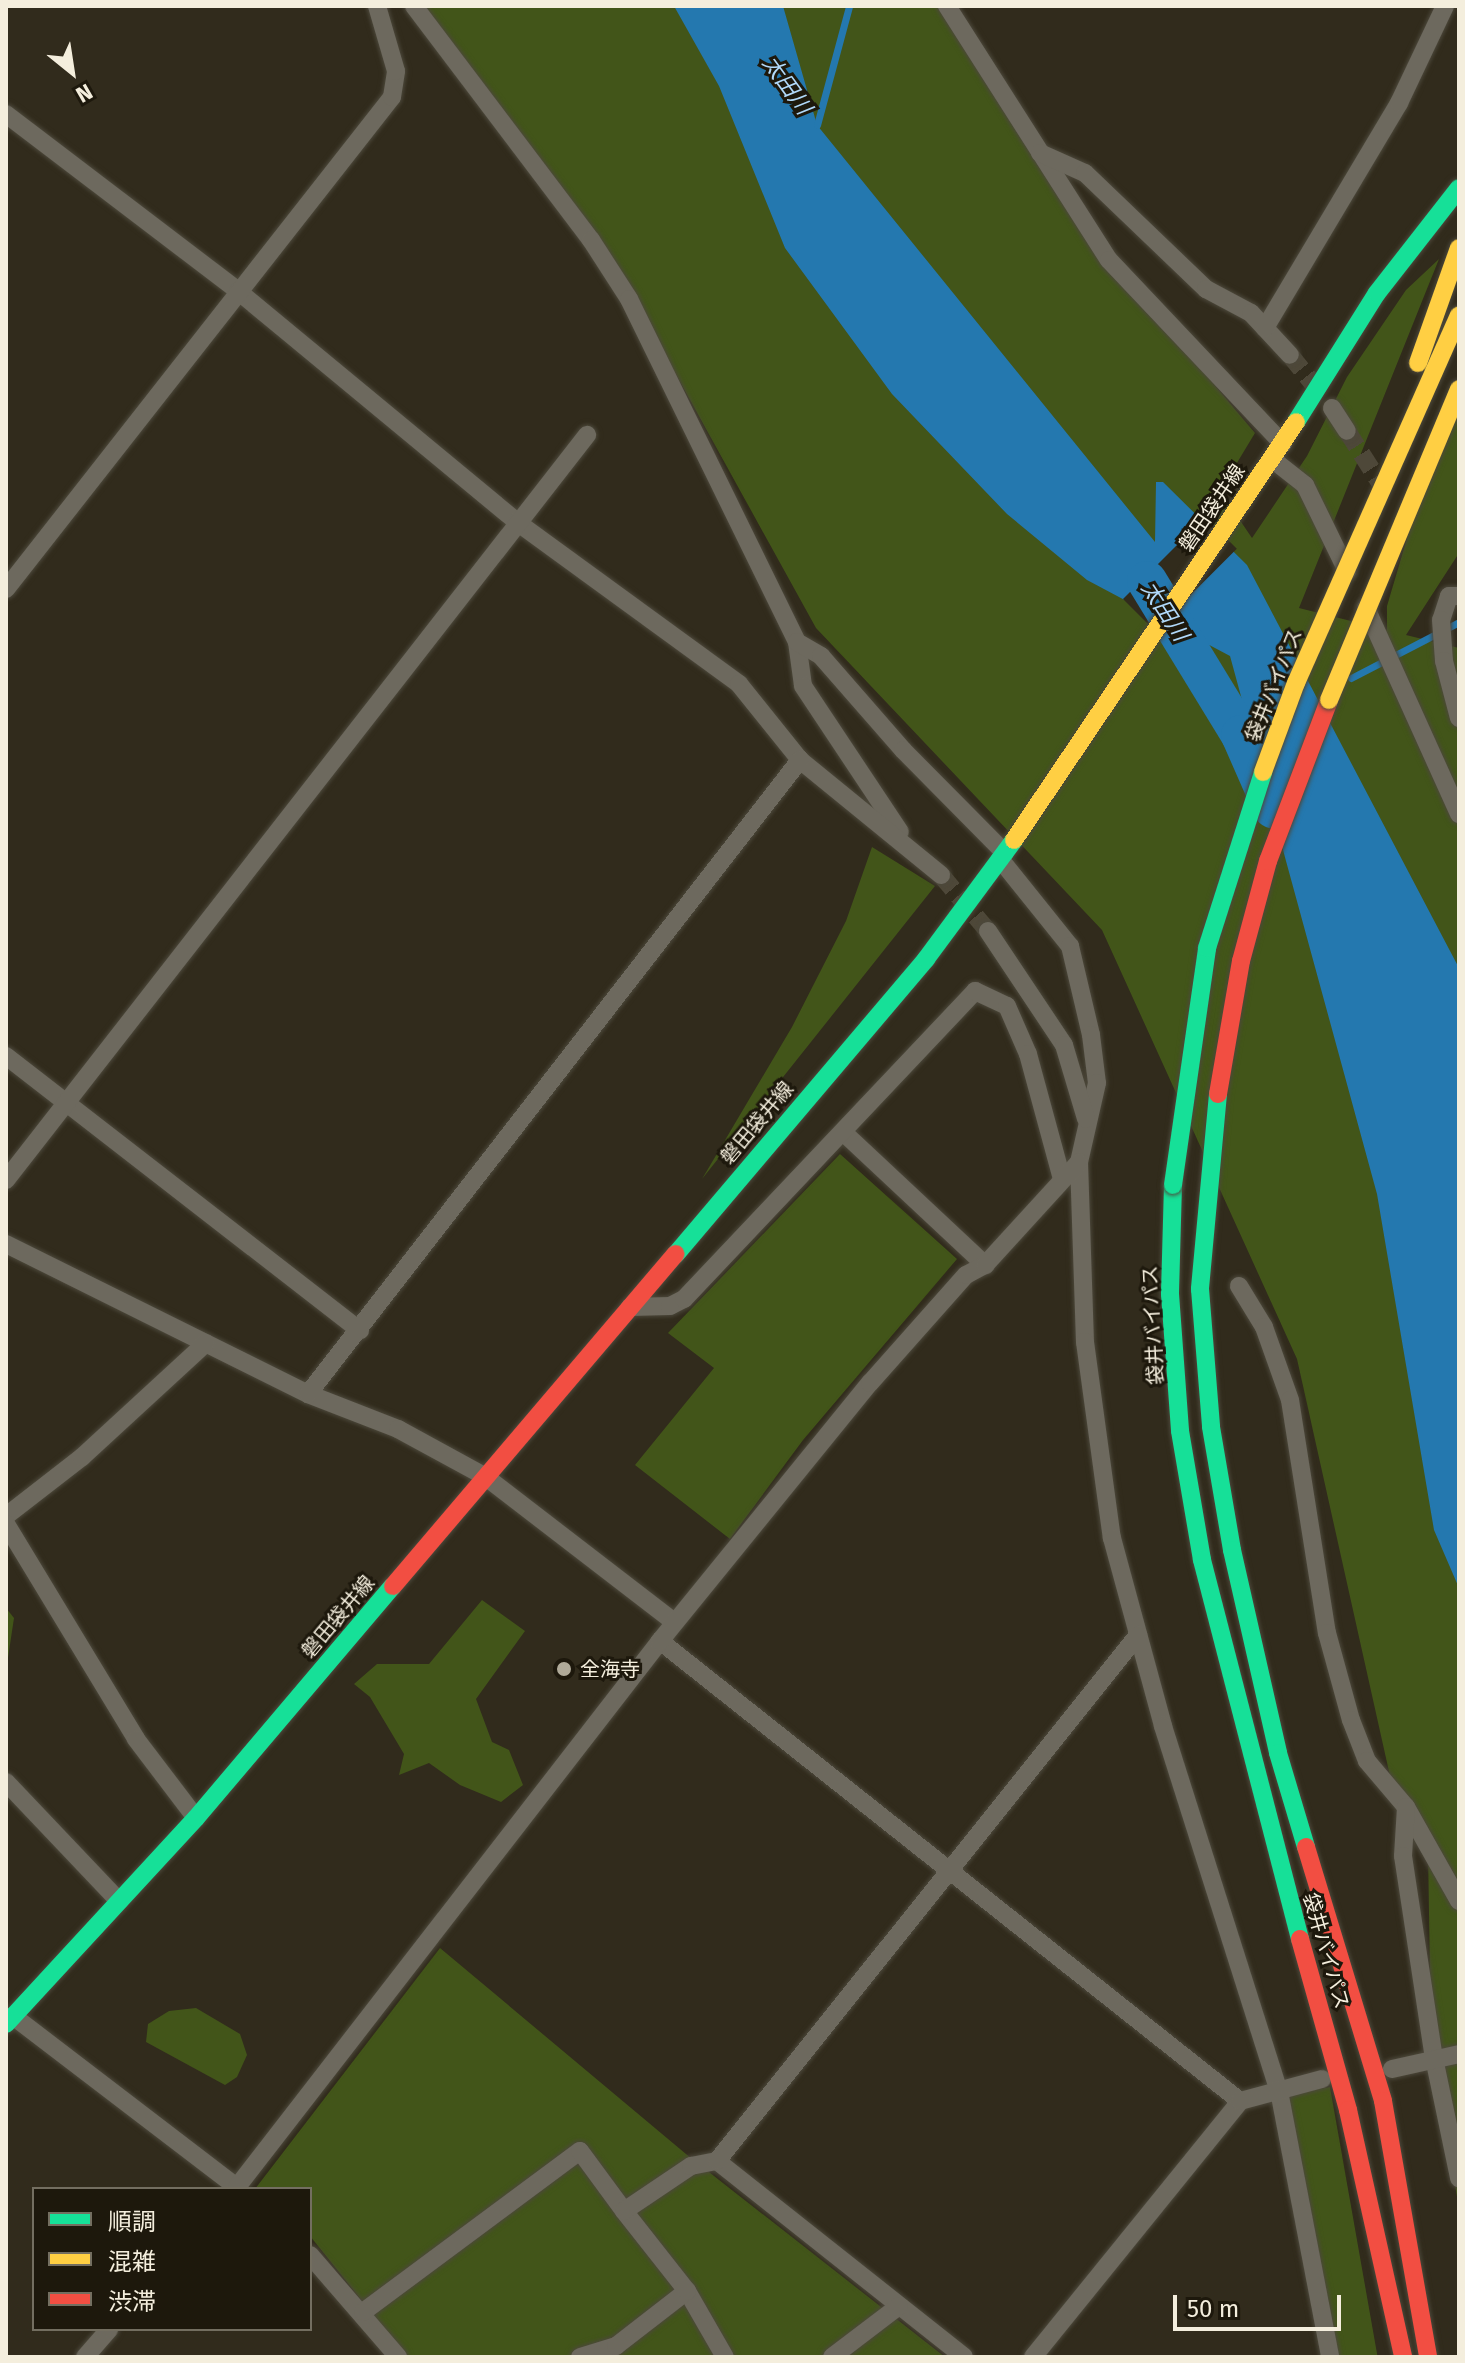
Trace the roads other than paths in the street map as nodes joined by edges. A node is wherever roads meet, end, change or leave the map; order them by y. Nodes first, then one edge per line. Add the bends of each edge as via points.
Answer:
1 (377, 6) edge
2 (414, 6) edge
3 (947, 6) edge
4 (1445, 6) edge
5 (6, 114) edge
6 (1040, 153) junction
7 (1459, 188) edge
8 (1459, 248) edge
9 (238, 291) junction
10 (1459, 315) edge
11 (1265, 328) junction
12 (1290, 355) tunnel mouth
13 (1459, 389) edge
14 (1332, 408) tunnel mouth
15 (1347, 431) tunnel mouth
16 (587, 435) dead end
17 (1273, 459) junction
18 (517, 522) junction
19 (1354, 551) junction
20 (6, 589) edge
21 (1459, 596) edge
22 (797, 642) junction
23 (1459, 718) edge
24 (800, 760) junction
25 (1459, 814) edge
26 (910, 847) junction
27 (1007, 849) junction
28 (941, 875) tunnel mouth
29 (988, 931) tunnel mouth
30 (6, 1056) edge
31 (64, 1103) junction
32 (1086, 1119) junction
33 (843, 1132) junction
34 (1079, 1162) junction
35 (1062, 1179) junction
36 (6, 1180) edge
37 (6, 1244) edge
38 (985, 1265) junction
39 (1239, 1286) dead end
40 (630, 1307) junction
41 (360, 1331) junction
42 (206, 1343) junction
43 (308, 1394) junction
44 (486, 1477) junction
45 (6, 1516) edge
46 (6, 1524) edge
47 (674, 1622) junction
48 (1138, 1635) junction
49 (660, 1641) junction
50 (6, 1782) edge
51 (1406, 1807) junction
52 (196, 1818) junction
53 (951, 1870) junction
54 (119, 1901) junction
55 (1459, 1901) edge
56 (10, 2020) edge
57 (1459, 2054) edge
58 (1434, 2058) junction
59 (1392, 2069) dead end
60 (1322, 2079) dead end
61 (1279, 2091) junction
62 (1240, 2101) junction
63 (1348, 2110) junction
64 (717, 2161) junction
65 (1459, 2178) edge
66 (234, 2187) edge
67 (624, 2211) junction
68 (312, 2257) edge
69 (687, 2291) junction
70 (899, 2306) junction
71 (363, 2312) junction
72 (107, 2331) edge
73 (85, 2357) edge
74 (398, 2357) edge
75 (580, 2357) edge
76 (725, 2357) edge
77 (832, 2357) edge
78 (964, 2357) edge
79 (1033, 2357) edge
80 (1330, 2357) edge
81 (1383, 2357) edge
82 (1403, 2357) edge
83 (1428, 2357) edge

1 - 9 street via 396,71 392,97
2 - 22 street via 591,240 629,299
3 - 6 street
4 - 11 street via 1399,103
5 - 9 street
6 - 11 street via 1085,173 1206,289 1251,313
6 - 17 street via 1140,299
7 - 17 main road, 磐田袋井線 via 1377,293
8 - 19 main road, bridge
9 - 18 street
9 - 20 street
10 - 19 main road, 袋井バイパス, bridge
11 - 12 street
13 - 83 main road, 袋井バイパス, bridge via 1268,861 1221,1066 1200,1289 1211,1427 1232,1550 1278,1753 1383,2101
14 - 15 street
16 - 18 street
17 - 25 street via 1305,485 1403,682
17 - 27 main road, 磐田袋井線
18 - 24 street via 739,684
18 - 31 street
19 - 63 main road, 袋井バイパス, bridge via 1296,683 1235,848 1207,948 1173,1185 1170,1294 1179,1416 1202,1560 1250,1761
21 - 23 street via 1449,596 1441,620 1444,661
22 - 26 street via 803,686
22 - 27 street via 821,656 903,750
24 - 26 street
24 - 41 street
26 - 28 street
27 - 32 street via 1070,946 1097,1083
27 - 40 main road, 磐田袋井線 via 926,959
29 - 32 street via 1064,1045
30 - 31 street
31 - 36 street
31 - 41 street
32 - 34 street
33 - 35 street via 975,991 1007,1006 1028,1054
33 - 38 street
33 - 40 street via 684,1299 670,1306
34 - 35 street
34 - 48 street via 1085,1342 1097,1448
35 - 38 street
37 - 42 street
38 - 47 street via 966,1275 870,1383
39 - 51 street via 1264,1327 1290,1400 1327,1633 1351,1720 1367,1761
40 - 44 main road, 磐田袋井線
41 - 43 street
42 - 43 street
42 - 45 street via 82,1457
43 - 44 street via 398,1429
44 - 47 street
44 - 52 main road, 磐田袋井線
46 - 52 street via 136,1739
47 - 49 street
48 - 53 street
48 - 61 street
49 - 53 street
49 - 66 street
50 - 54 street
51 - 55 street
51 - 58 street via 1403,1856
52 - 54 main road, 磐田袋井線
53 - 62 street
53 - 64 street
54 - 56 main road, 磐田袋井線
56 - 66 street
57 - 58 street
58 - 59 street
58 - 65 street
60 - 61 street
61 - 62 street
61 - 80 street
62 - 79 street
63 - 81 main road
63 - 82 main road, 袋井バイパス
64 - 67 street via 691,2166
64 - 70 street
67 - 69 street
67 - 71 street via 580,2151
68 - 71 street
69 - 75 street via 616,2346
69 - 76 street
70 - 77 street
70 - 78 street
71 - 74 street
72 - 73 street

